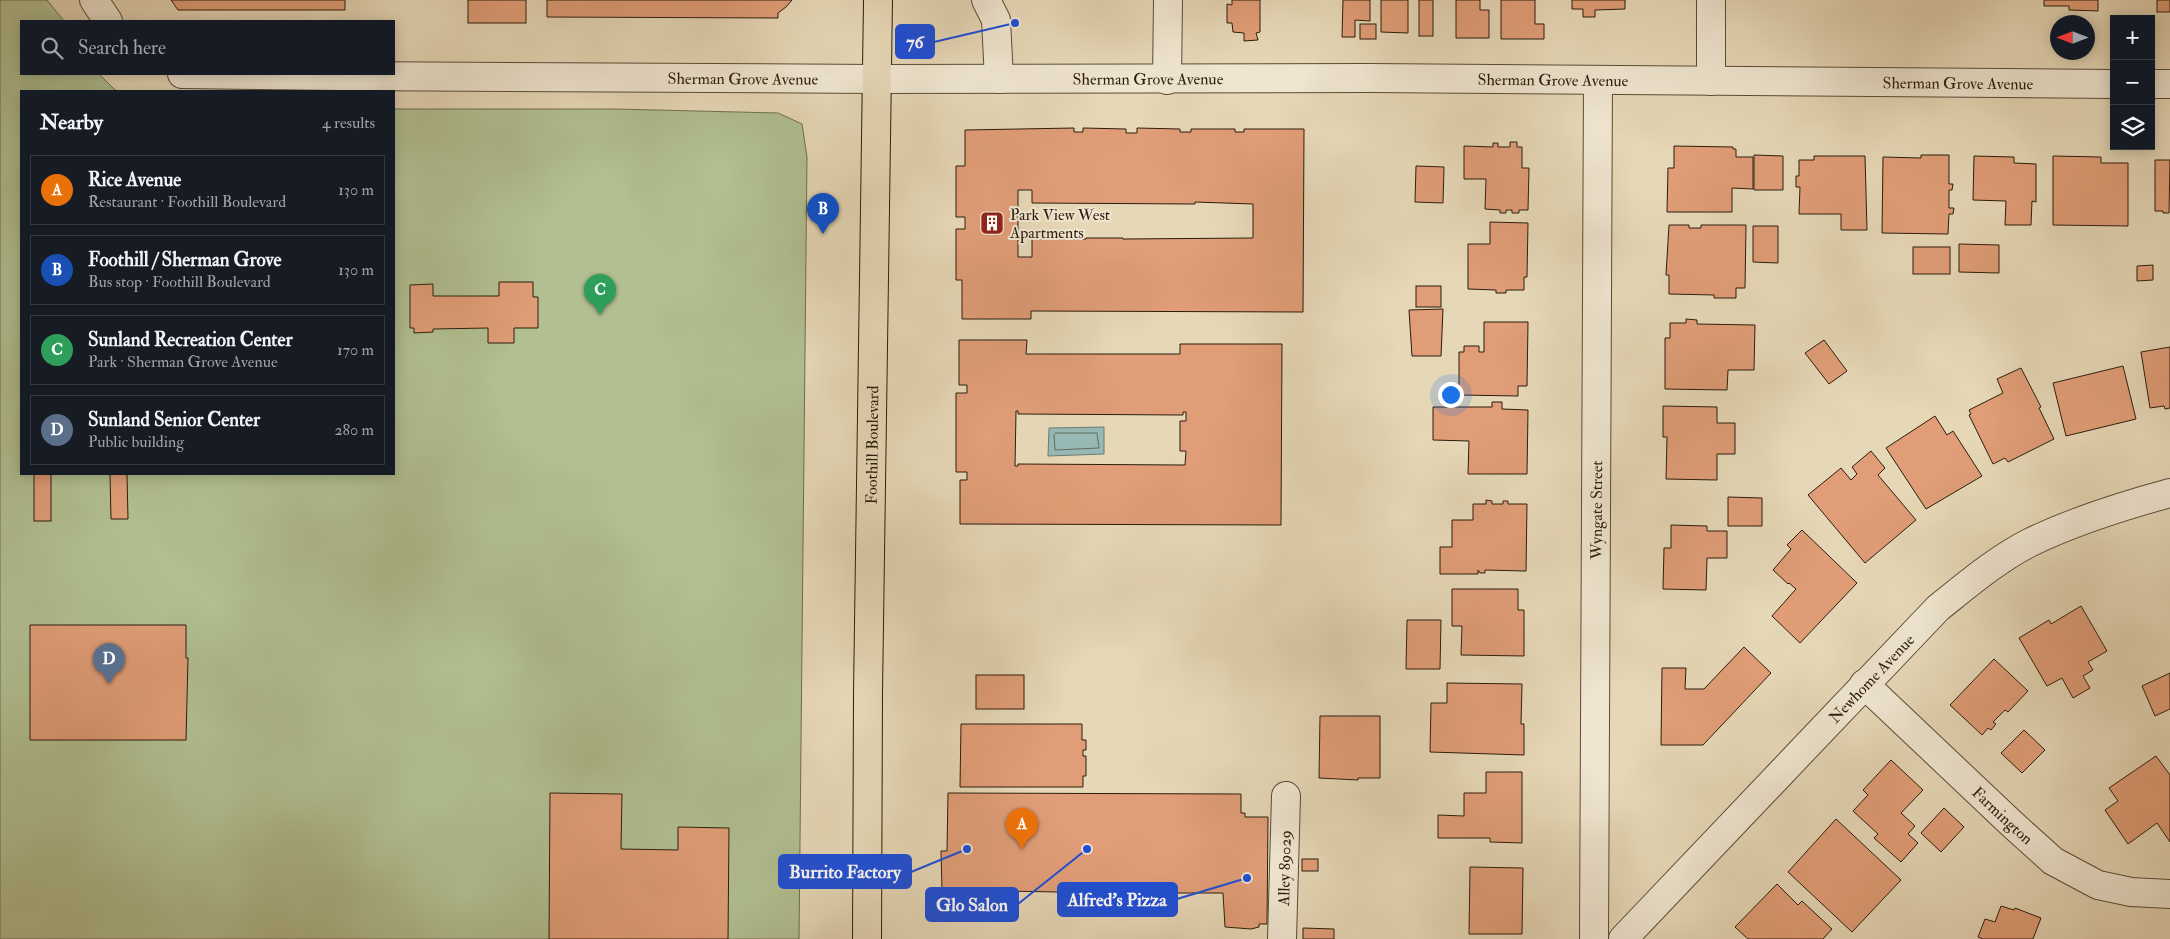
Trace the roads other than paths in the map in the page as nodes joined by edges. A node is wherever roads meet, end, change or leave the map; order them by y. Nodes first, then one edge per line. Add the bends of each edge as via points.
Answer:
1 (94, 0) edge
2 (878, 0) edge
3 (986, 0) edge
4 (1168, 0) edge
5 (1711, 0) edge
6 (107, 20) edge
7 (251, 75) edge
8 (877, 79) junction
9 (999, 79) junction
10 (1167, 80) junction
11 (1598, 81) junction
12 (1711, 81) junction
13 (2110, 84) edge
14 (2155, 84) edge
15 (2170, 84) edge
16 (2170, 493) edge
17 (1864, 684) junction
18 (1286, 796) dead end
19 (868, 890) junction
20 (2170, 894) edge
21 (856, 939) edge
22 (868, 939) edge
23 (1282, 939) edge
24 (1594, 939) edge
25 (1623, 939) edge

1 - 6 street
2 - 8 main road, Foothill Boulevard
3 - 9 street via 996,20
4 - 10 street
5 - 12 street
7 - 8 street, Sherman Grove Avenue
8 - 9 street, Sherman Grove Avenue
8 - 19 main road, Foothill Boulevard
9 - 10 street, Sherman Grove Avenue
10 - 11 street, Sherman Grove Avenue
11 - 12 street, Sherman Grove Avenue
11 - 24 street, Wyngate Street
12 - 13 street, Sherman Grove Avenue
14 - 15 street
16 - 17 street, Newhome Avenue via 2110,509 2028,544 1938,608
17 - 20 street, Farmington via 2054,861 2098,885 2131,892
17 - 25 street, Newhome Avenue
18 - 23 street, Alley 89029
19 - 21 main road, Foothill Boulevard
19 - 22 main road, Foothill Boulevard

